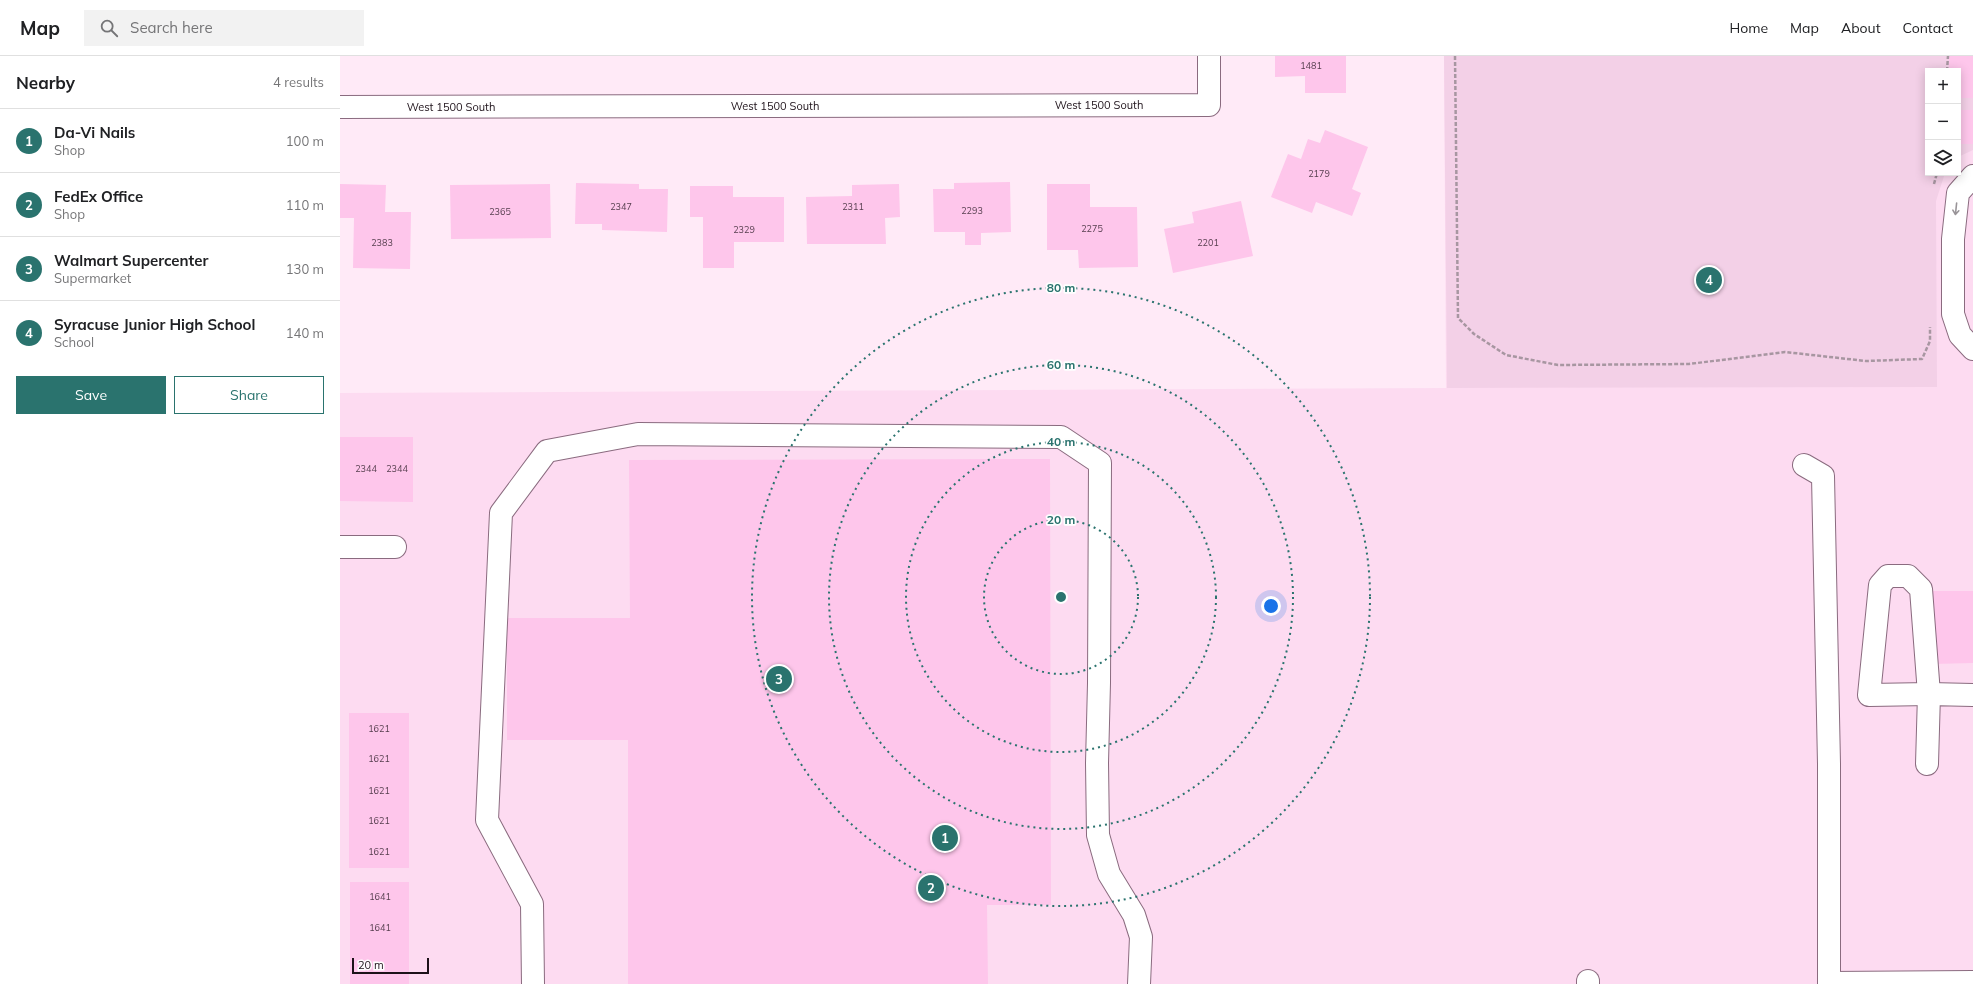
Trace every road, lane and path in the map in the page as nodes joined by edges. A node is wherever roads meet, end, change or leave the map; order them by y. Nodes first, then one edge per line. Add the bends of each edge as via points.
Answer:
1 (1209, 56) edge
2 (1455, 56) edge
3 (1948, 56) edge
4 (1947, 68) edge
5 (340, 107) edge
6 (1936, 176) edge
7 (1973, 176) edge
8 (1932, 191) dead end
9 (1930, 326) dead end
10 (1973, 349) edge
11 (1804, 465) dead end
12 (340, 547) edge
13 (395, 547) dead end
14 (1929, 694) junction
15 (1973, 695) edge
16 (1927, 764) dead end
17 (1973, 982) edge
18 (1829, 983) edge
19 (533, 984) edge
20 (1139, 984) edge

1 - 5 street, West 1500 South via 1210,104
2 - 9 path via 1458,318 1474,334 1506,355 1558,365 1689,364 1785,352 1866,361 1922,359 1930,341
3 - 4 path
6 - 8 path
7 -> 10 street via 1958,193 1953,239 1953,314 1960,335
11 - 18 street via 1823,476 1829,772
12 - 13 street
14 - 14 street via 1921,589 1908,576 1888,576 1880,586 1869,695
14 - 15 street
14 - 16 street
17 - 18 street
19 - 20 street via 532,904 487,820 501,513 547,451 638,434 1061,437 1100,463 1100,675 1096,763 1098,835 1110,874 1134,915 1141,937

